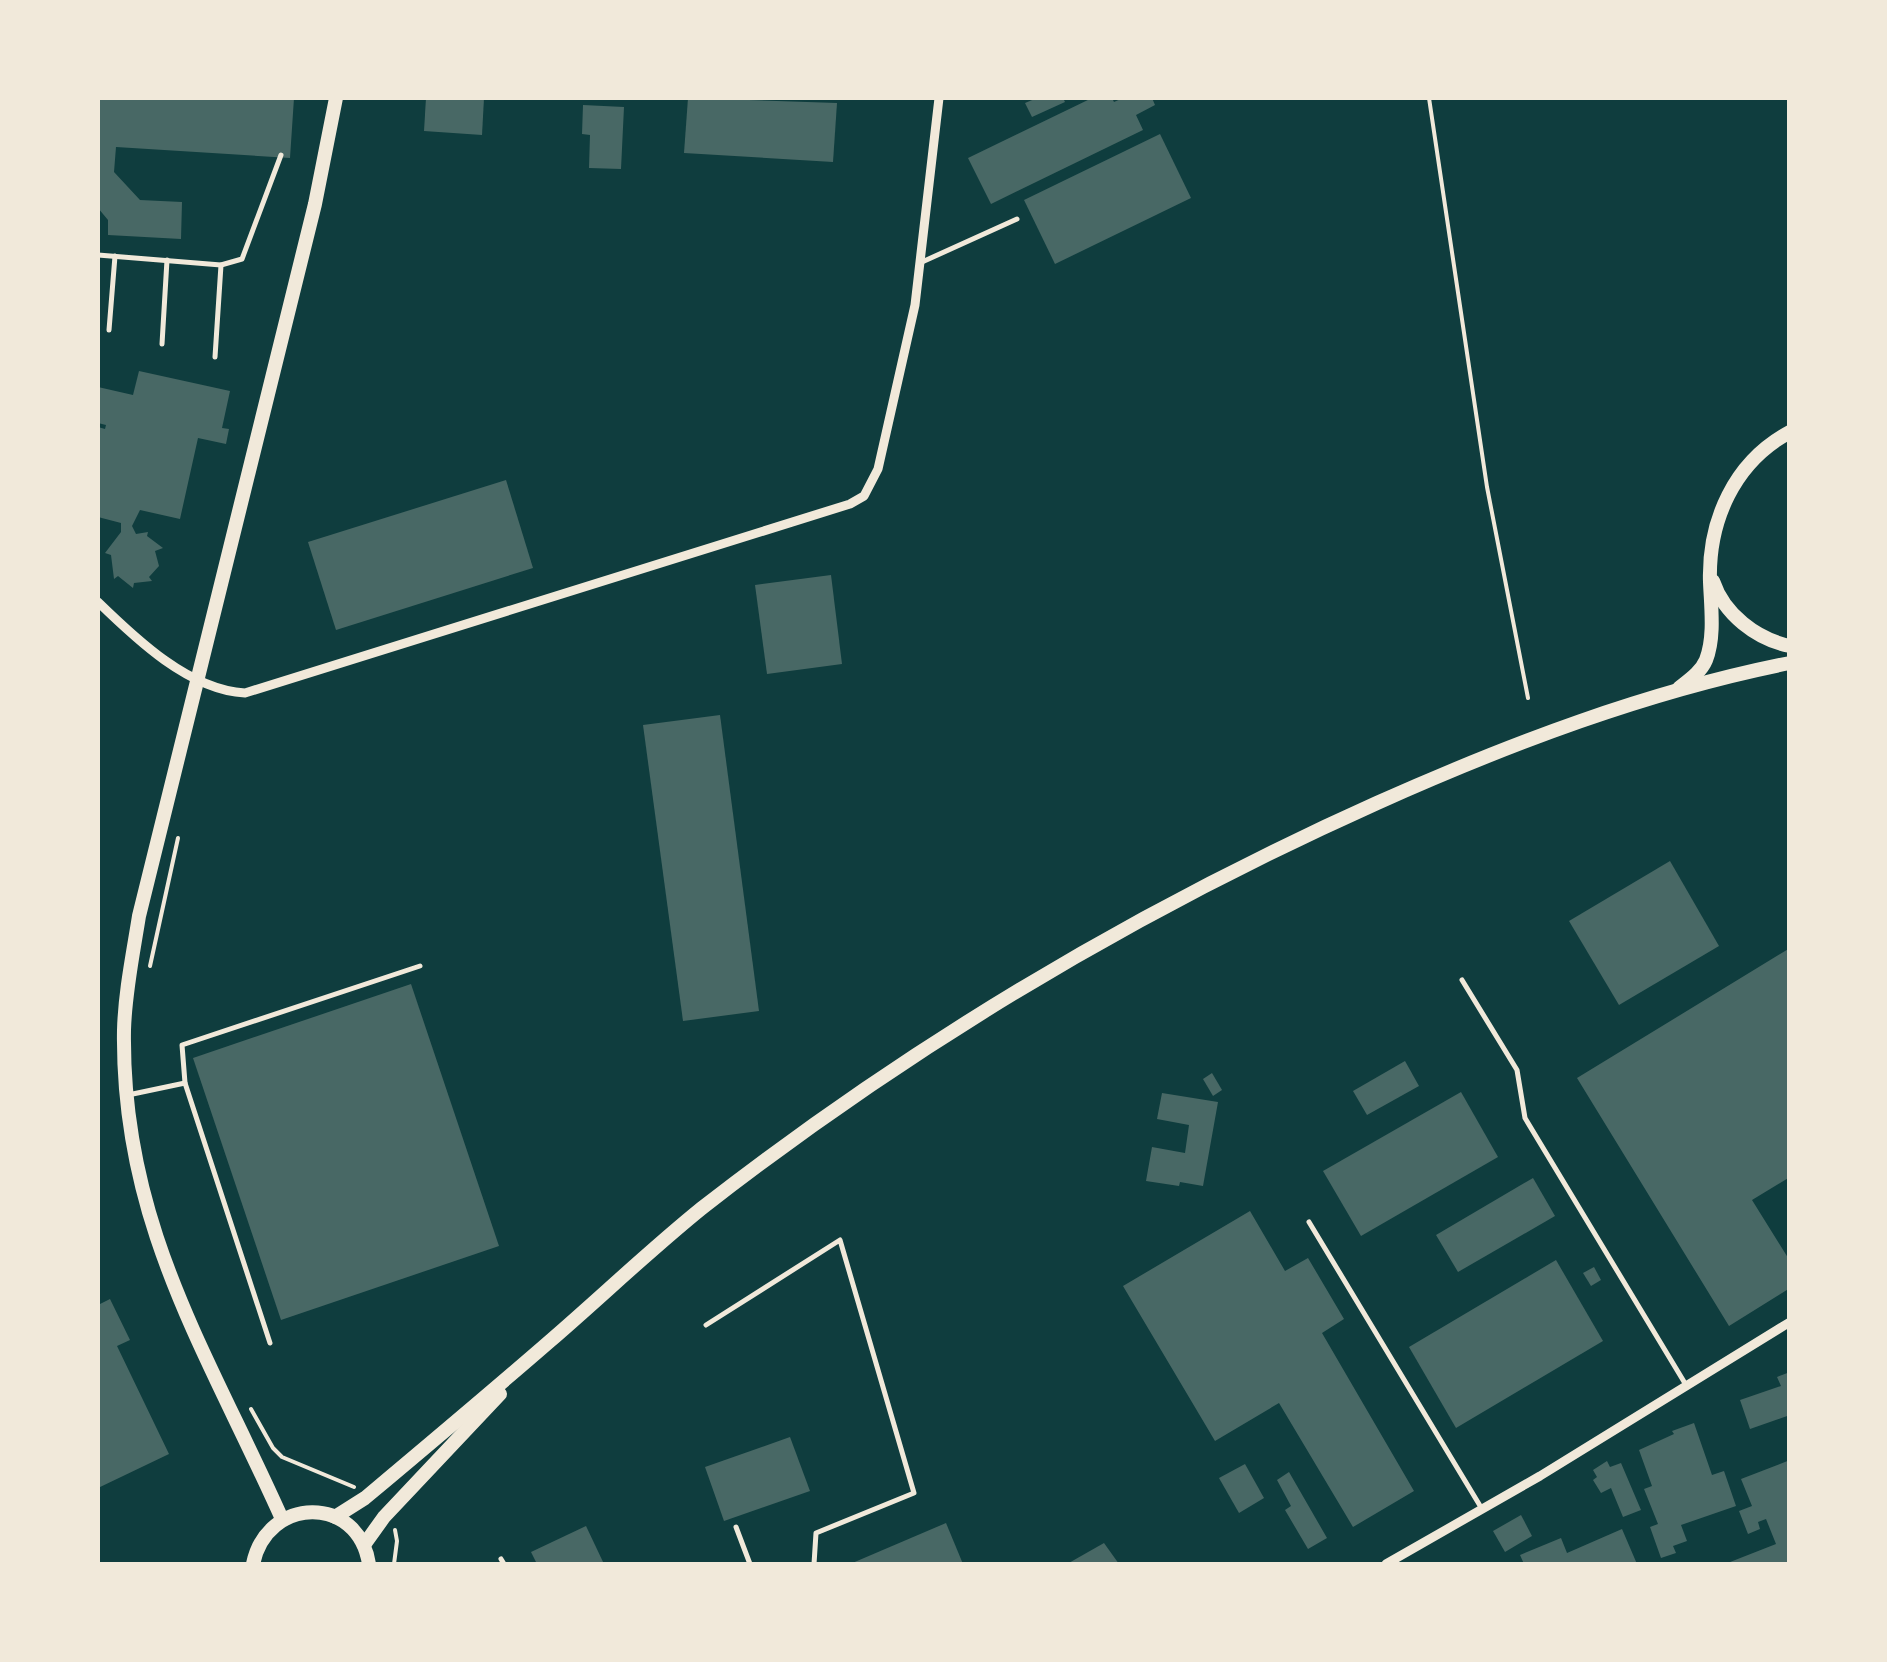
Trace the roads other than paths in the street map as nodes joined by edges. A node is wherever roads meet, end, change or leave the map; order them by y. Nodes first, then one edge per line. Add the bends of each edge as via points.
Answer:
1 (336, 98) edge
2 (939, 98) edge
3 (280, 156) dead end
4 (1017, 219) dead end
5 (98, 255) edge
6 (115, 256) junction
7 (167, 260) junction
8 (922, 262) junction
9 (221, 264) junction
10 (110, 330) dead end
11 (162, 344) dead end
12 (215, 356) dead end
13 (1790, 432) edge
14 (1710, 570) junction
15 (98, 602) edge
16 (1790, 646) edge
17 (1790, 663) edge
18 (196, 678) junction
19 (1670, 694) junction
20 (420, 966) dead end
21 (1462, 980) dead end
22 (184, 1083) junction
23 (127, 1095) junction
24 (1309, 1222) dead end
25 (1790, 1322) edge
26 (706, 1326) dead end
27 (552, 1339) junction
28 (270, 1343) dead end
29 (1686, 1386) junction
30 (1482, 1509) junction
31 (335, 1517) junction
32 (282, 1519) junction
33 (736, 1527) dead end
34 (364, 1545) junction
35 (253, 1564) edge
36 (369, 1564) edge
37 (750, 1564) edge
38 (814, 1564) edge
39 (1386, 1564) edge

1 - 18 main road
2 - 8 street
3 - 9 lane via 242,259
4 - 8 lane
5 - 6 lane
6 - 7 lane
6 - 10 lane
7 - 9 lane
7 - 11 lane
8 - 18 street via 878,468 864,496 259,690 226,692
9 - 12 lane
13 - 14 main road via 1735,482 1715,530
14 - 16 main road via 1715,588 1742,622 1768,641
14 - 19 main road via 1706,659
15 - 18 street
17 - 19 main road
18 - 23 main road via 139,916 124,1026
19 - 27 main road via 1501,750 1346,817 1029,982 769,1158
20 - 22 lane via 182,1045
21 - 29 lane via 1516,1070 1525,1118
22 - 23 lane
22 - 28 lane
23 - 32 main road via 156,1239 187,1322
24 - 30 lane
25 - 29 street
26 - 38 lane via 840,1240 914,1493 816,1533
27 - 31 main road
27 - 34 main road
29 - 30 street
30 - 39 street
31 - 32 main road via 318,1512
31 - 34 main road
32 - 35 main road via 266,1531
33 - 37 lane
34 - 36 main road

